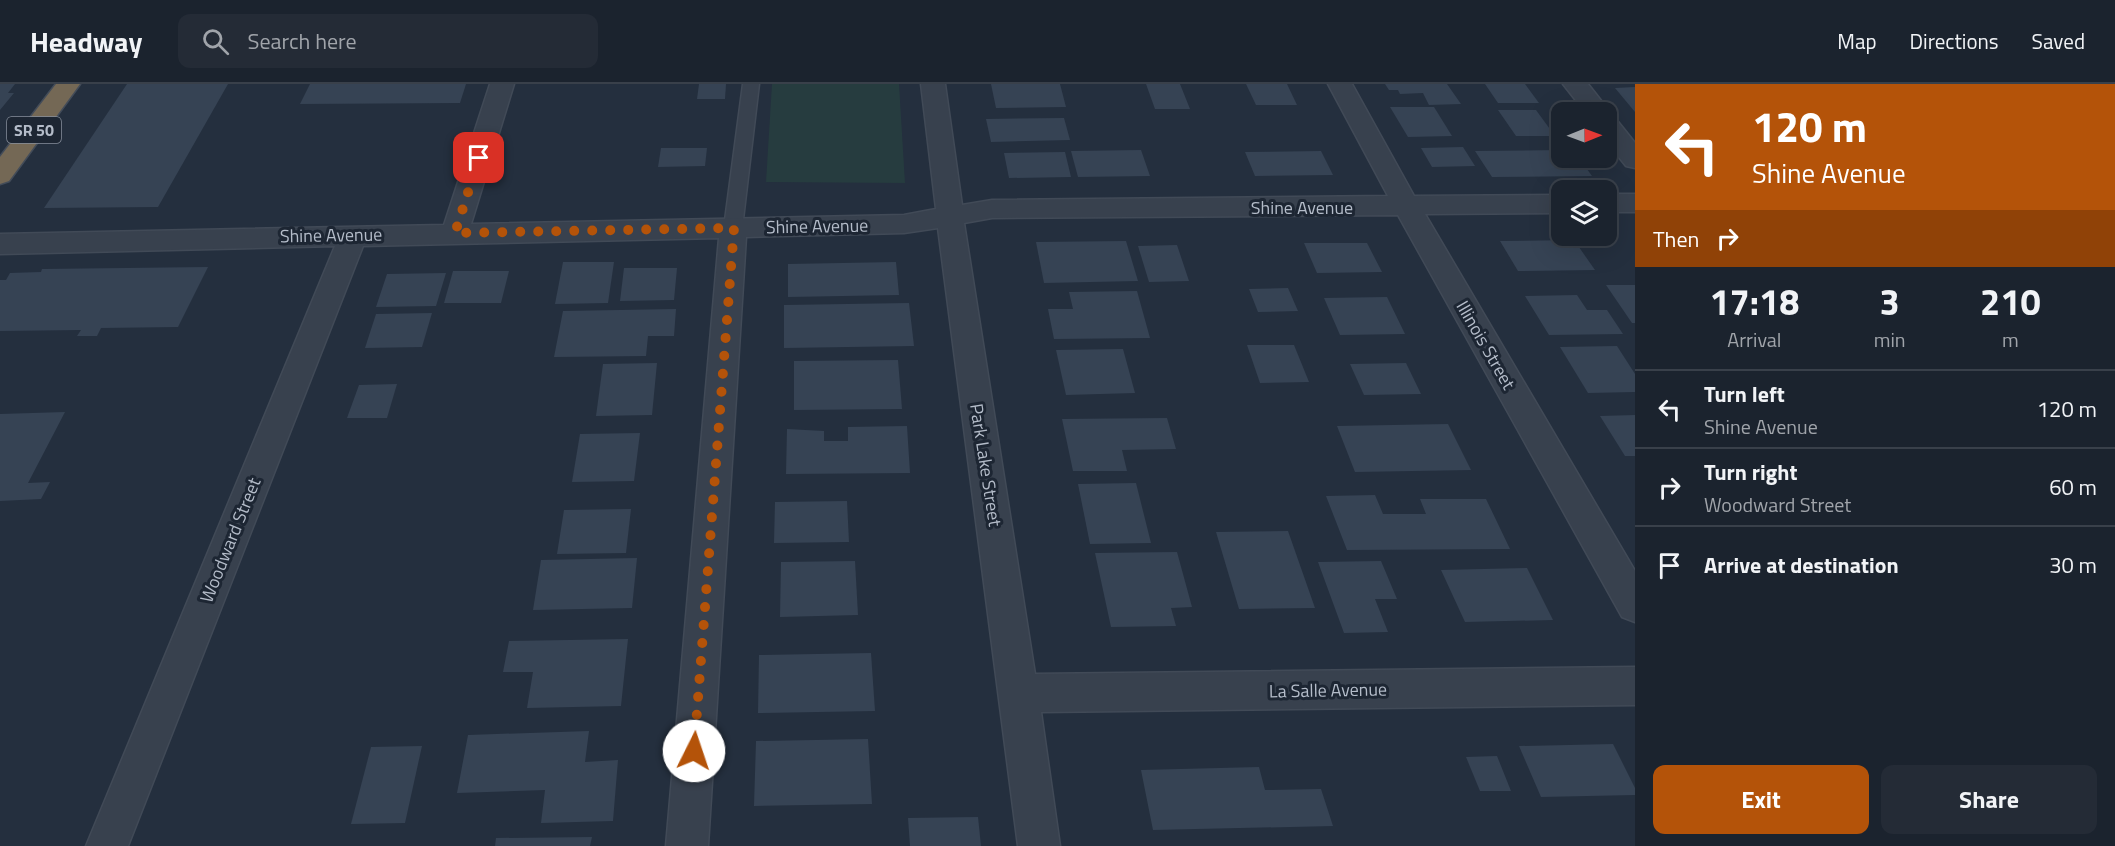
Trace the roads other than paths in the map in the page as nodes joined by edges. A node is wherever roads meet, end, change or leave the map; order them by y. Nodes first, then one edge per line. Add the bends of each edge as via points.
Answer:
1 (68, 84) edge
2 (502, 84) edge
3 (751, 84) edge
4 (933, 84) edge
5 (1340, 84) edge
6 (1575, 84) edge
7 (1590, 102) edge
8 (1617, 138) edge
9 (1635, 160) edge
10 (0, 175) edge
11 (1617, 203) edge
12 (1635, 203) edge
13 (1551, 204) edge
14 (1407, 207) junction
15 (948, 216) junction
16 (734, 228) junction
17 (455, 233) junction
18 (353, 235) junction
19 (0, 244) edge
20 (1635, 605) edge
21 (1635, 686) edge
22 (1020, 693) junction
23 (107, 846) edge
24 (687, 846) edge
25 (1039, 846) edge

1 - 10 highway, SR 50
2 - 17 street
3 - 16 lane
4 - 15 street, Park Lake Street
5 - 14 street, Illinois Street
6 - 7 street
8 - 9 street
11 - 12 street
13 - 14 street, Shine Avenue
14 - 15 street, Shine Avenue via 992,209
14 - 20 street, Illinois Street
15 - 16 street, Shine Avenue via 904,224
15 - 22 street, Park Lake Street
16 - 17 street, Shine Avenue
16 - 24 street
17 - 18 street, Shine Avenue
18 - 19 street, Shine Avenue
18 - 23 street, Woodward Street
21 - 22 street, La Salle Avenue
22 - 25 street, Park Lake Street

